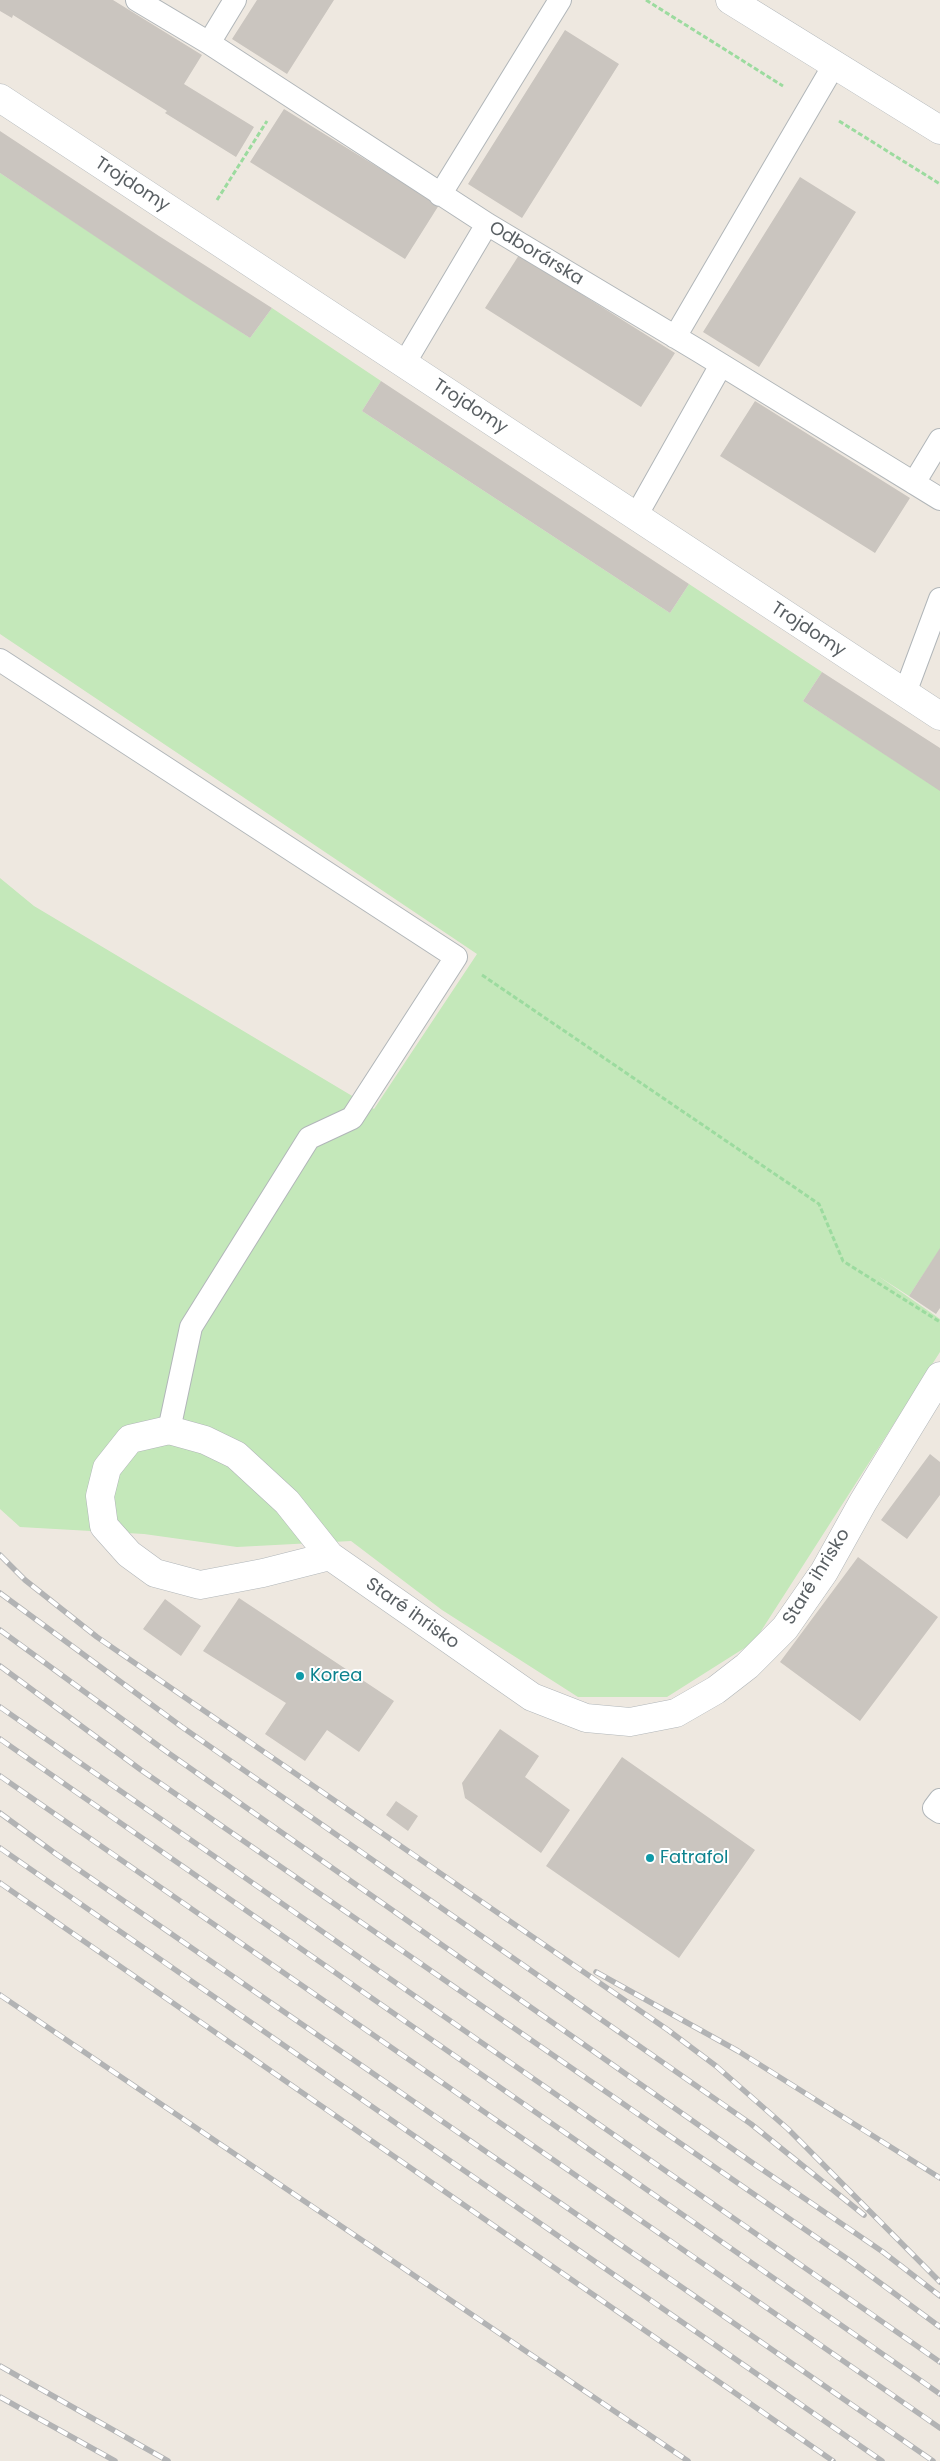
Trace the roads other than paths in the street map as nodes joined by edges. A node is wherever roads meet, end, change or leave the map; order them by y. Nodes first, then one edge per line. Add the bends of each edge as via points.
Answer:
1 (137, 0) edge
2 (235, 0) edge
3 (560, 0) edge
4 (730, 0) edge
5 (210, 43) junction
6 (834, 65) junction
7 (0, 98) edge
8 (940, 130) edge
9 (440, 195) junction
10 (487, 224) junction
11 (675, 337) junction
12 (404, 364) junction
13 (721, 365) junction
14 (940, 440) edge
15 (914, 483) junction
16 (940, 499) edge
17 (636, 516) junction
18 (940, 599) edge
19 (0, 660) edge
20 (904, 693) junction
21 (940, 716) edge
22 (940, 1376) edge
23 (169, 1430) junction
24 (330, 1556) junction
25 (940, 1800) edge
26 (940, 1812) edge

1 - 5 lane, Odborárska
2 - 5 lane
3 - 9 lane
4 - 6 street
5 - 9 lane, Odborárska
6 - 8 street
6 - 11 lane
7 - 12 street, Trojdomy
9 - 10 lane, Odborárska
10 - 11 lane, Odborárska
10 - 12 lane
11 - 13 lane, Odborárska
12 - 17 street, Trojdomy
13 - 15 lane, Odborárska
13 - 17 lane
14 - 15 lane
15 - 16 lane, Odborárska
17 - 20 street, Trojdomy
18 - 20 lane
19 - 23 lane via 456,958 352,1118 309,1138 191,1327
20 - 21 street, Trojdomy
22 - 24 street, Staré ihrisko via 824,1572 785,1628 747,1666 716,1690 676,1713 630,1722 586,1718 532,1697
23 - 24 street, Staré ihrisko via 236,1454 287,1502
23 - 24 street, Staré ihrisko via 130,1439 107,1468 100,1496 104,1526 128,1554 155,1573 200,1585
25 - 26 lane via 934,1808

